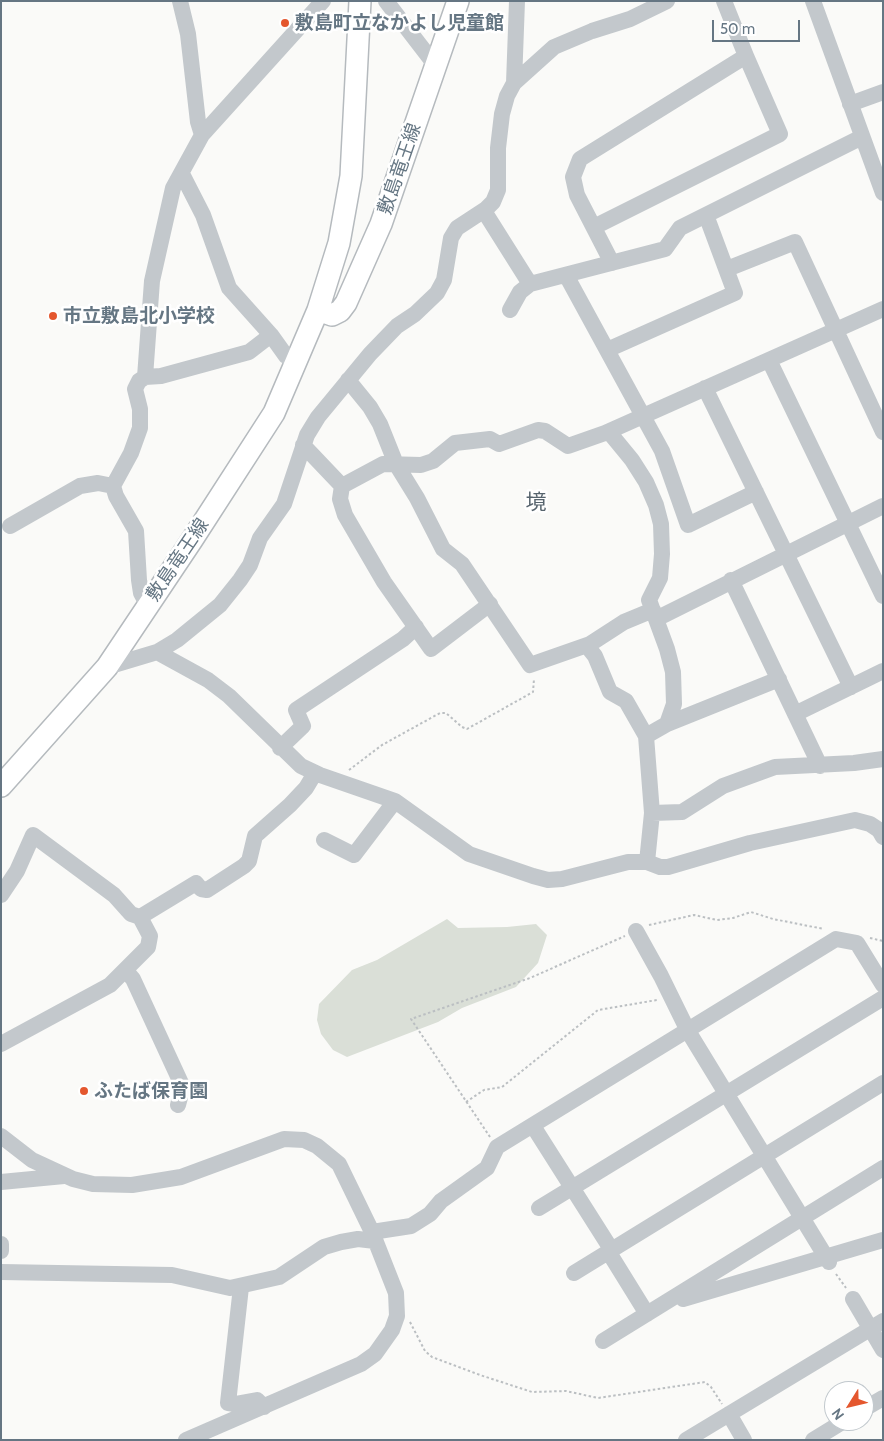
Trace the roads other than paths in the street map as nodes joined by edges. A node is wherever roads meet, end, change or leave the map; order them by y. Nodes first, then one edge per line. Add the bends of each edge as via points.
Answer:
1 (180, 1) edge
2 (324, 1) edge
3 (360, 1) edge
4 (386, 1) edge
5 (458, 1) edge
6 (516, 1) edge
7 (667, 1) edge
8 (724, 1) edge
9 (813, 1) edge
10 (746, 56) junction
11 (436, 66) junction
12 (514, 83) junction
13 (883, 92) edge
14 (850, 104) junction
15 (202, 135) junction
16 (862, 136) junction
17 (182, 174) junction
18 (883, 193) edge
19 (484, 211) junction
20 (706, 215) junction
21 (594, 227) junction
22 (612, 263) junction
23 (727, 269) junction
24 (566, 275) junction
25 (530, 284) junction
26 (883, 309) edge
27 (318, 310) junction
28 (510, 310) dead end
29 (835, 330) junction
30 (271, 335) junction
31 (607, 350) junction
32 (769, 360) junction
33 (296, 362) junction
34 (145, 376) junction
35 (348, 380) junction
36 (705, 388) junction
37 (643, 416) junction
38 (608, 432) junction
39 (883, 432) edge
40 (304, 445) junction
41 (396, 464) junction
42 (113, 486) junction
43 (342, 486) junction
44 (756, 492) junction
45 (883, 506) edge
46 (848, 523) junction
47 (10, 526) dead end
48 (786, 553) junction
49 (731, 580) junction
50 (883, 596) edge
51 (490, 604) junction
52 (148, 606) junction
53 (654, 614) junction
54 (416, 626) junction
55 (587, 646) junction
56 (157, 652) junction
57 (108, 666) junction
58 (883, 672) edge
59 (779, 679) junction
60 (851, 687) junction
61 (795, 714) junction
62 (668, 724) junction
63 (646, 736) junction
64 (280, 748) junction
65 (883, 759) edge
66 (820, 766) junction
67 (315, 773) junction
68 (1, 786) edge
69 (395, 801) junction
70 (652, 813) junction
71 (883, 837) edge
72 (324, 840) dead end
73 (647, 862) junction
74 (1, 895) edge
75 (140, 916) junction
76 (636, 931) dead end
77 (126, 971) junction
78 (883, 985) edge
79 (883, 998) edge
80 (688, 1032) junction
81 (1, 1044) edge
82 (883, 1084) edge
83 (726, 1094) junction
84 (178, 1106) dead end
85 (533, 1126) junction
86 (1, 1136) edge
87 (763, 1155) junction
88 (883, 1168) edge
89 (66, 1176) junction
90 (1, 1182) edge
91 (573, 1188) junction
92 (539, 1208) dead end
93 (802, 1219) junction
94 (373, 1236) junction
95 (883, 1240) edge
96 (1, 1244) edge
97 (610, 1250) junction
98 (1, 1252) edge
99 (828, 1259) junction
100 (1, 1272) edge
101 (574, 1272) dead end
102 (241, 1287) junction
103 (853, 1299) road end
104 (662, 1305) junction
105 (646, 1314) junction
106 (877, 1325) edge
107 (603, 1341) dead end
108 (883, 1350) edge
109 (264, 1407) junction
110 (729, 1414) junction
111 (828, 1431) edge
112 (186, 1440) edge
113 (686, 1440) edge
114 (744, 1440) edge
115 (813, 1440) edge

1 - 15 street via 188,34
2 - 15 street
3 - 27 main road, 敷島竜王線 via 351,176 338,244
4 - 11 street
5 - 11 main road, 敷島竜王線
6 - 12 street
7 - 12 street via 554,47
8 - 10 street
9 - 14 street
10 - 21 street via 580,159 573,177 577,195
10 - 21 street via 780,134
11 - 27 main road, 敷島竜王線 via 381,224 360,273 340,312 332,315
12 - 19 street via 502,114 498,190
13 - 14 street
14 - 16 street
15 - 17 street
16 - 18 street
16 - 20 street
17 - 30 street via 203,215 229,288
17 - 34 street via 173,188 152,281
19 - 25 street
19 - 35 street via 457,228 451,238 444,280 437,293 390,333
20 - 22 street via 680,228 665,249
20 - 23 street
21 - 22 street
22 - 24 street
23 - 29 street via 795,242
23 - 31 street via 735,293
24 - 25 street
24 - 31 street
25 - 28 street via 520,292
26 - 29 street
27 - 33 main road, 敷島竜王線
29 - 32 street
29 - 39 street
30 - 33 street via 286,356
30 - 34 street via 249,352 161,376
31 - 37 street
32 - 36 street
32 - 46 street
33 - 52 main road, 敷島竜王線 via 274,412
34 - 42 street via 135,389 140,428 132,452
35 - 40 street via 318,417
35 - 41 street via 380,424
36 - 37 street
36 - 44 street
37 - 38 street
37 - 44 street via 662,451 688,525
38 - 41 street via 568,446 538,430 499,444 490,438 455,443 433,461 421,465
38 - 53 street via 642,475 661,524 660,578 649,600
40 - 43 street
40 - 56 street via 284,504 260,538 250,565 240,580 220,605
41 - 43 street via 383,464
41 - 51 street via 443,549 462,564
42 - 47 street via 98,483 80,486
42 - 52 street via 136,531 141,593
43 - 54 street via 340,499 345,515 384,582
44 - 48 street
45 - 46 street
46 - 48 street
46 - 50 street
48 - 49 street
48 - 60 street
49 - 53 street
49 - 59 street
51 - 54 street via 431,649
51 - 55 street via 530,665
52 - 57 main road, 敷島竜王線
53 - 55 street via 624,622
53 - 62 street via 673,672 674,704
54 - 64 street via 403,639 296,710 303,726
55 - 63 street via 595,656 610,692 626,701
56 - 57 street
56 - 64 street via 208,680 229,696
57 - 68 main road, 敷島竜王線
58 - 60 street
59 - 61 street
59 - 62 street
60 - 61 street
61 - 66 street
62 - 63 street
63 - 70 street
64 - 67 street
65 - 66 street
66 - 70 street via 775,767 723,786 682,812
67 - 69 street
67 - 75 street via 290,805 254,836 249,861 244,866 208,890 201,889 196,883
69 - 72 street via 354,854
69 - 73 street via 469,854 548,880 628,862
70 - 73 street
71 - 73 street via 870,824 855,820 750,843 668,867
74 - 75 street via 17,871 33,835 114,895 130,914
75 - 77 street via 151,941
76 - 80 street
77 - 81 street via 96,994
77 - 84 street via 133,978 181,1083
78 - 80 street via 858,942 836,939
79 - 83 street
80 - 83 street
80 - 85 street
82 - 87 street
83 - 87 street
83 - 91 street
85 - 91 street
85 - 94 street via 497,1147 487,1168 441,1201 430,1214 411,1226
86 - 89 street via 32,1160
87 - 93 street
87 - 97 street
88 - 93 street
89 - 90 street
89 - 94 street via 93,1184 160,1182 284,1139 304,1140 328,1153 339,1164
91 - 92 street
91 - 97 street
93 - 99 street
93 - 104 street
94 - 102 street via 324,1247 280,1277
94 - 109 street via 396,1293 397,1316 384,1343 362,1364
95 - 99 street
96 - 98 street
97 - 101 street
97 - 105 street
99 - 104 street
100 - 102 street via 172,1275 209,1285
102 - 109 street via 228,1403 257,1400
103 - 106 street
104 - 105 street
105 - 107 street
106 - 108 street
106 - 110 street
109 - 112 street
110 - 113 street
110 - 114 street
111 - 115 street

